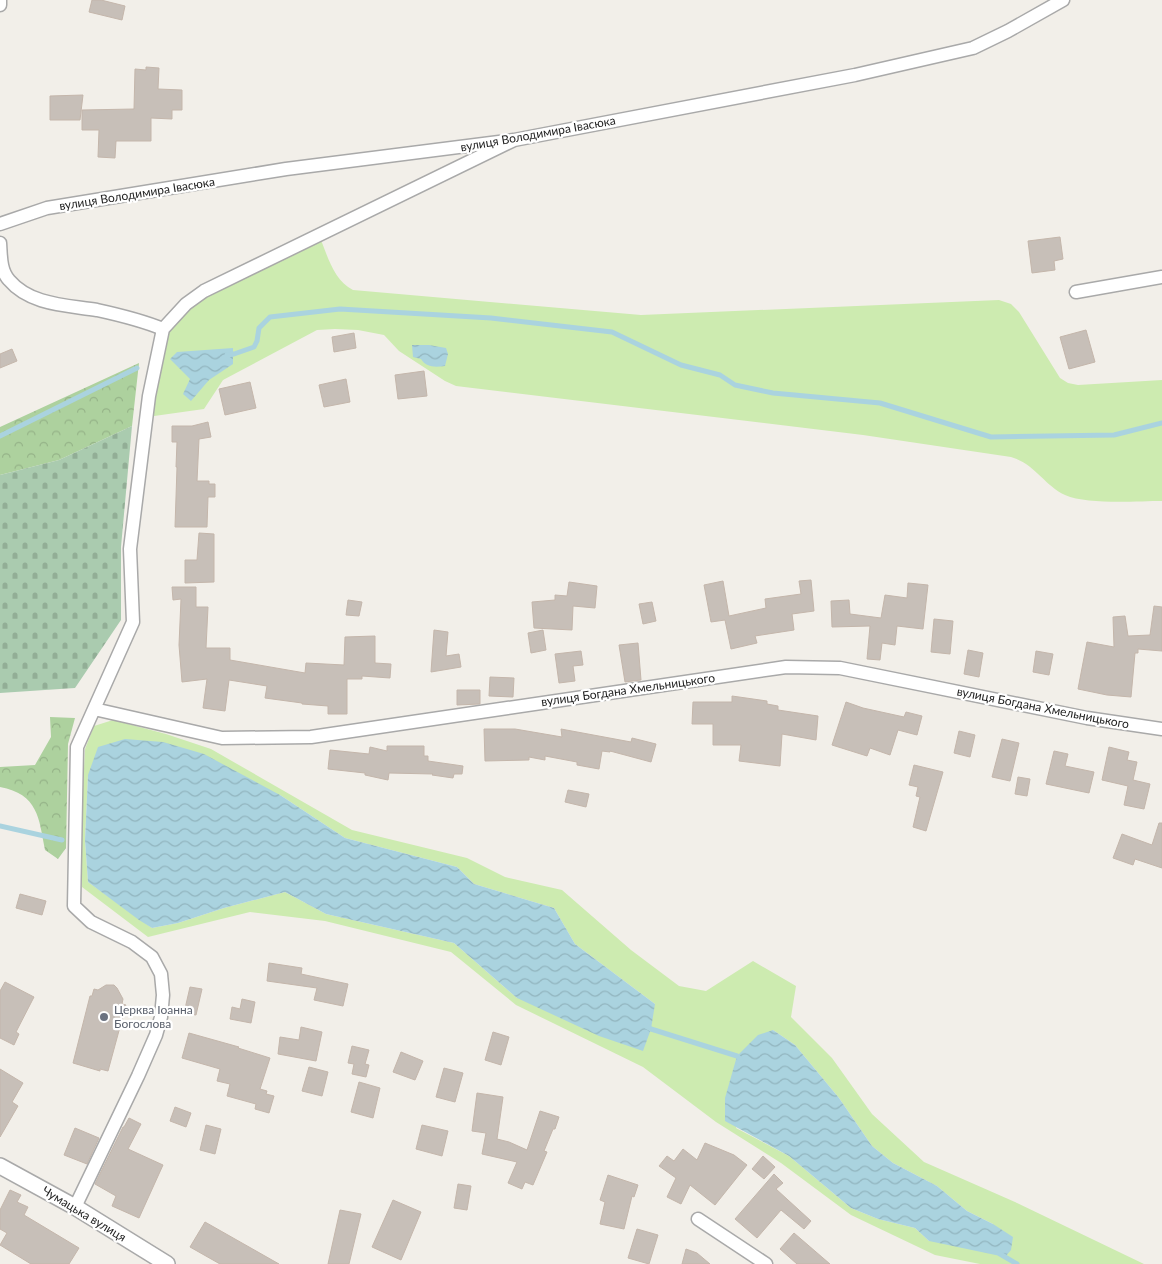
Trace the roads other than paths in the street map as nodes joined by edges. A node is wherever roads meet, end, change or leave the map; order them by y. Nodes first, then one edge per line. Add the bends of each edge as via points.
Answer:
1 (0, 0) edge
2 (1063, 0) edge
3 (0, 5) edge
4 (514, 140) junction
5 (0, 224) edge
6 (0, 243) edge
7 (1162, 277) edge
8 (1076, 292) dead end
9 (162, 329) junction
10 (94, 709) junction
11 (1162, 729) edge
12 (0, 1166) edge
13 (75, 1207) junction
14 (698, 1219) dead end
15 (161, 1262) edge
16 (766, 1264) edge

1 - 3 street
2 - 4 street, вулиця Володимира Івасюка via 989,41 956,53
4 - 5 street, вулиця Володимира Івасюка via 277,171 47,208
4 - 9 street via 204,291
6 - 9 street via 1,264 8,279 35,299 143,320
7 - 8 street
9 - 10 street via 149,396 130,549 133,622
10 - 11 street, вулиця Богдана Хмельницького via 222,738 312,737 786,667 840,668 1087,718
10 - 13 street via 77,747 74,906 92,922 132,942 152,957 161,974 163,996 156,1035
12 - 13 street, Чумацька вулиця
13 - 15 street, Чумацька вулиця
14 - 16 street

